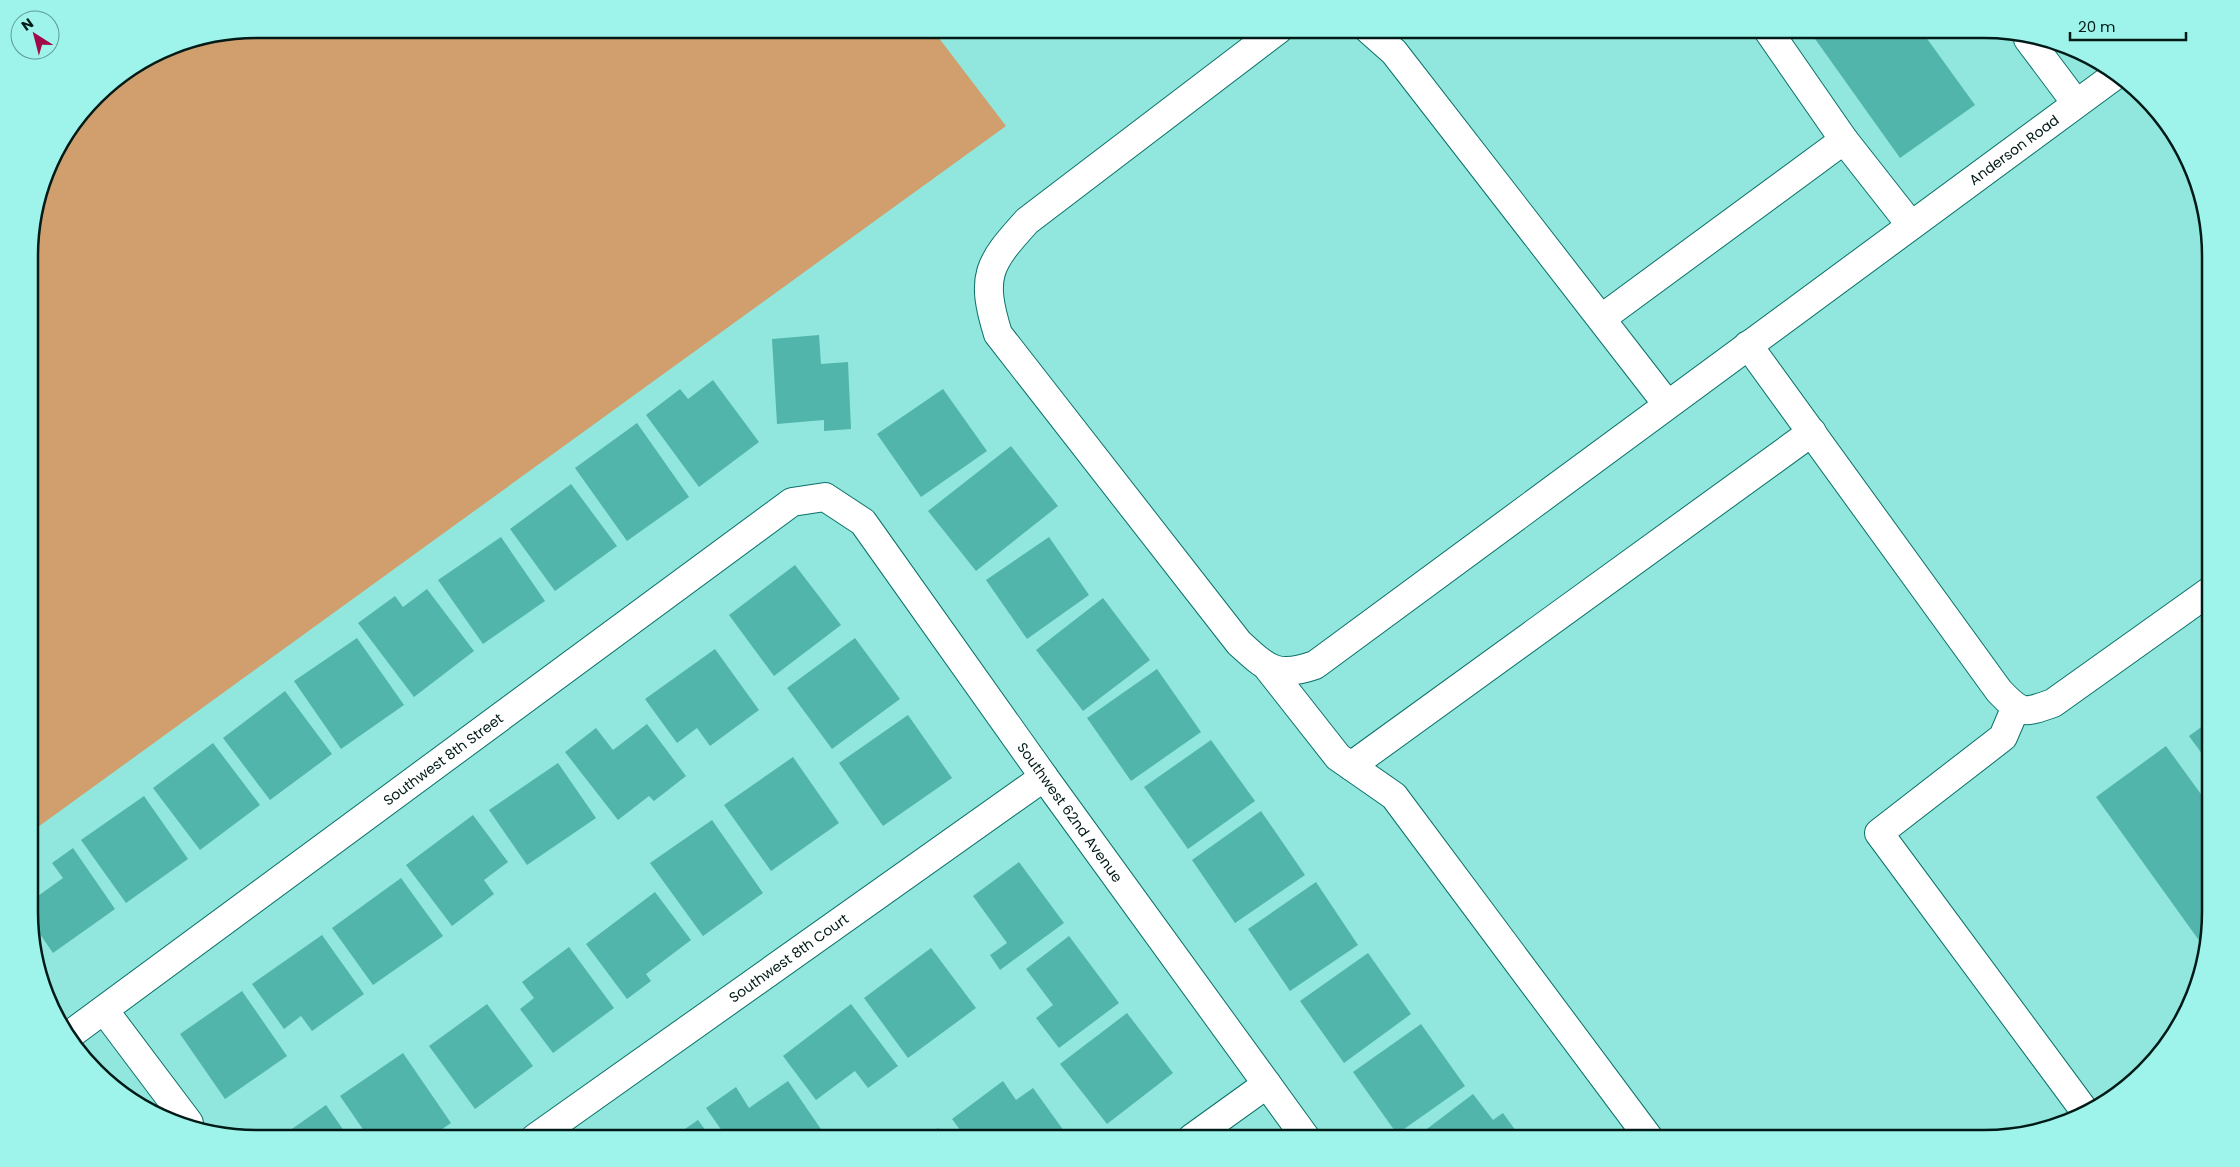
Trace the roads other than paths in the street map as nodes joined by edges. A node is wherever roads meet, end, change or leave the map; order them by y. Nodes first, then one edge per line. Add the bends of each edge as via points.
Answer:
1 (1266, 38) edge
2 (1378, 38) edge
3 (1773, 38) edge
4 (2031, 43) edge
5 (2110, 78) edge
6 (2076, 103) junction
7 (1844, 140) junction
8 (1910, 224) junction
9 (1602, 318) junction
10 (1748, 345) junction
11 (1667, 404) junction
12 (1812, 432) junction
13 (825, 497) joint
14 (2202, 597) edge
15 (1268, 668) junction
16 (2016, 708) junction
17 (1351, 766) junction
18 (1044, 777) junction
19 (104, 1010) junction
20 (74, 1032) edge
21 (1267, 1084) junction
22 (2081, 1107) edge
23 (186, 1118) edge
24 (546, 1130) edge
25 (1203, 1130) edge
26 (1300, 1130) edge
27 (1643, 1130) edge

1 - 15 street via 1027,221 1000,250 988,280 990,307 998,334 1239,642
2 - 9 street via 1394,52
3 - 7 street
4 - 6 street
5 - 6 street, Anderson Road
6 - 8 street, Anderson Road
7 - 8 street
7 - 9 street
8 - 10 street, Anderson Road
9 - 11 street
10 - 11 street, Anderson Road
10 - 12 street
11 - 15 street, Anderson Road via 1315,665 1295,672
12 - 16 street via 1999,691
12 - 17 street
13 - 18 street, Southwest 62nd Avenue via 863,522
13 - 19 street, Southwest 8th Street via 792,502
14 - 16 street via 2053,703 2032,711
15 - 17 street via 1338,758
16 - 22 street via 2003,738 1879,833
17 - 27 street via 1394,796
18 - 21 street, Southwest 62nd Avenue
18 - 24 street, Southwest 8th Court
19 - 20 street, Southwest 8th Street
19 - 23 street
21 - 25 street
21 - 26 street, Southwest 62nd Avenue

